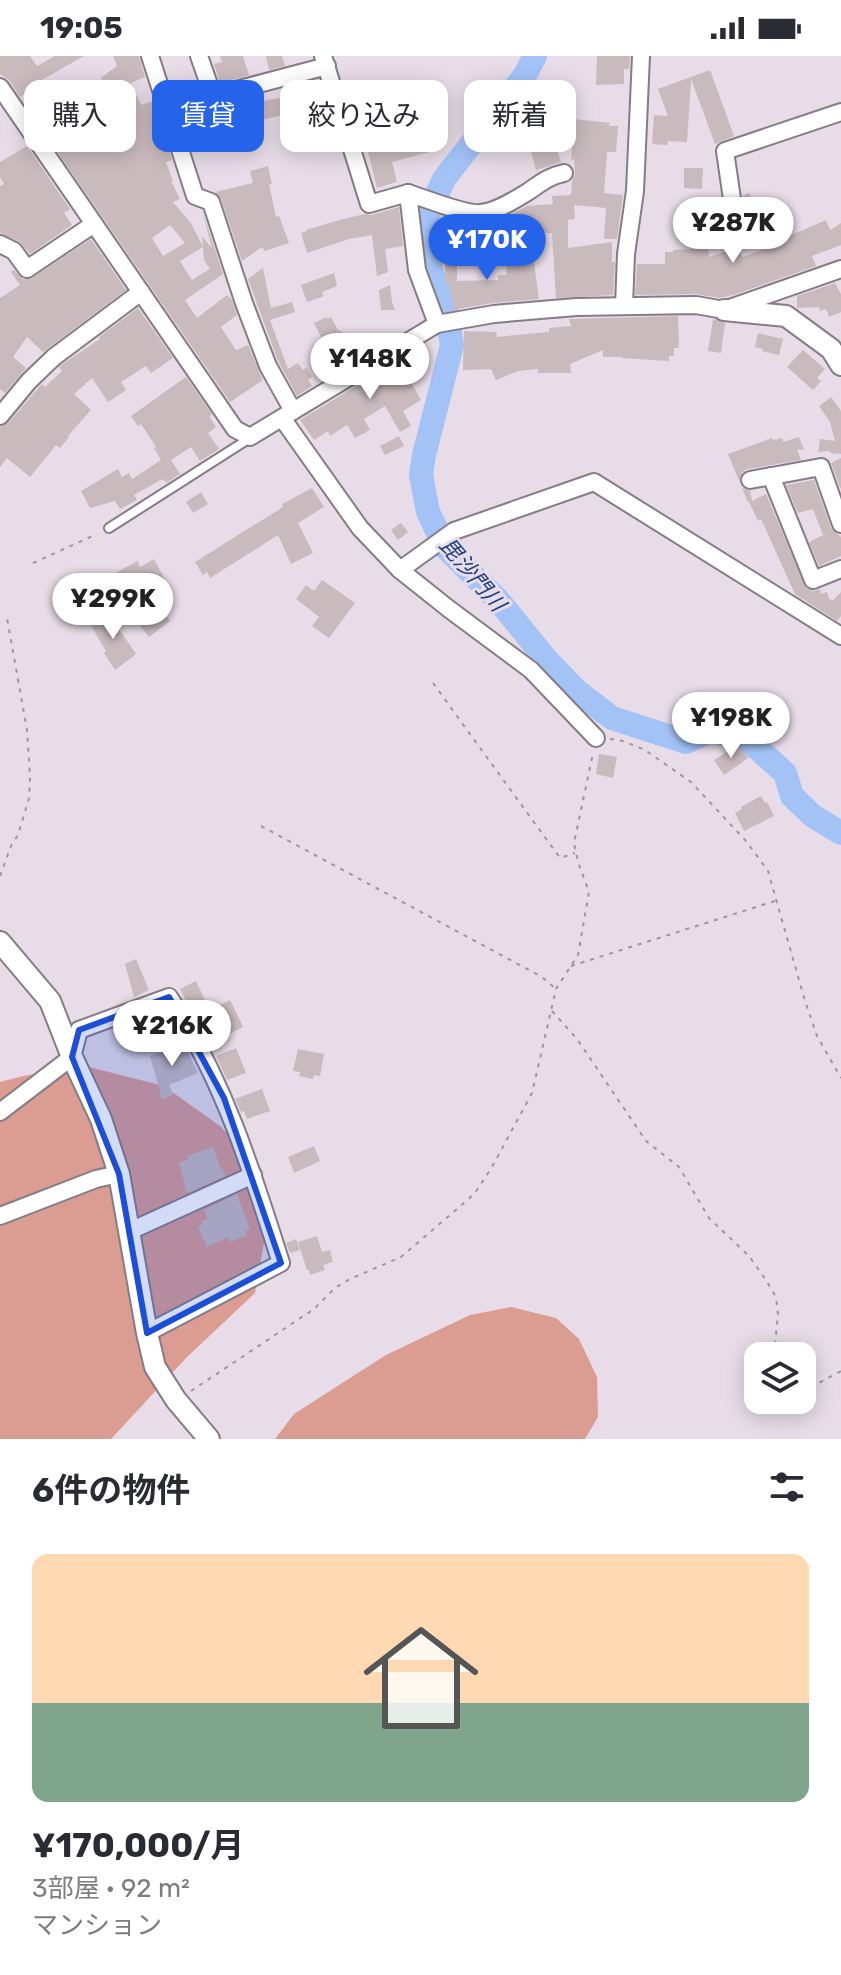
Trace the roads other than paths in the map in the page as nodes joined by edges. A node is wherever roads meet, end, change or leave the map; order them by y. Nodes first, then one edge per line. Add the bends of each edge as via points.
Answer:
1 (150, 56) edge
2 (199, 56) edge
3 (641, 56) edge
4 (325, 61) edge
5 (158, 80) edge
6 (207, 80) edge
7 (264, 80) edge
8 (0, 87) edge
9 (841, 112) edge
10 (181, 152) edge
11 (564, 173) dead end
12 (408, 193) junction
13 (732, 199) dead end
14 (94, 224) junction
15 (0, 244) edge
16 (841, 269) edge
17 (141, 292) junction
18 (624, 306) junction
19 (724, 310) junction
20 (437, 324) junction
21 (841, 365) edge
22 (3, 407) edge
23 (288, 415) junction
24 (250, 437) junction
25 (771, 476) junction
26 (750, 480) dead end
27 (841, 524) edge
28 (109, 528) road end
29 (841, 569) edge
30 (400, 570) junction
31 (841, 636) edge
32 (596, 738) road end
33 (1, 944) edge
34 (72, 1057) junction
35 (0, 1112) edge
36 (119, 1174) junction
37 (253, 1175) junction
38 (0, 1216) edge
39 (130, 1231) junction
40 (147, 1333) junction
41 (209, 1439) edge

1 - 5 street
2 - 6 street
3 - 18 street
4 - 7 street
4 - 12 street via 369,204
8 - 14 street
9 - 13 street via 725,151
10 - 23 street via 195,196 211,202
11 - 12 street via 548,176 527,193 479,214
12 - 20 street via 417,270
14 - 15 street via 27,269 14,251
14 - 17 street
16 - 19 street
17 - 22 street via 54,357
17 - 24 street via 235,429
18 - 19 street
18 - 20 street via 494,314
19 - 21 street via 786,316 831,349
20 - 23 street
23 - 24 street
23 - 30 street via 360,528
24 - 28 lane
25 - 26 street
25 - 27 street via 821,467
25 - 29 street via 813,580
30 - 31 street via 454,531 594,482
30 - 32 street via 531,670
33 - 34 street via 50,1001
34 - 35 street
34 - 36 street
34 - 37 street via 79,1030 169,997 192,1030
36 - 38 street
36 - 39 street
37 - 39 street
37 - 40 street via 281,1263
39 - 40 street
40 - 41 street via 155,1367

